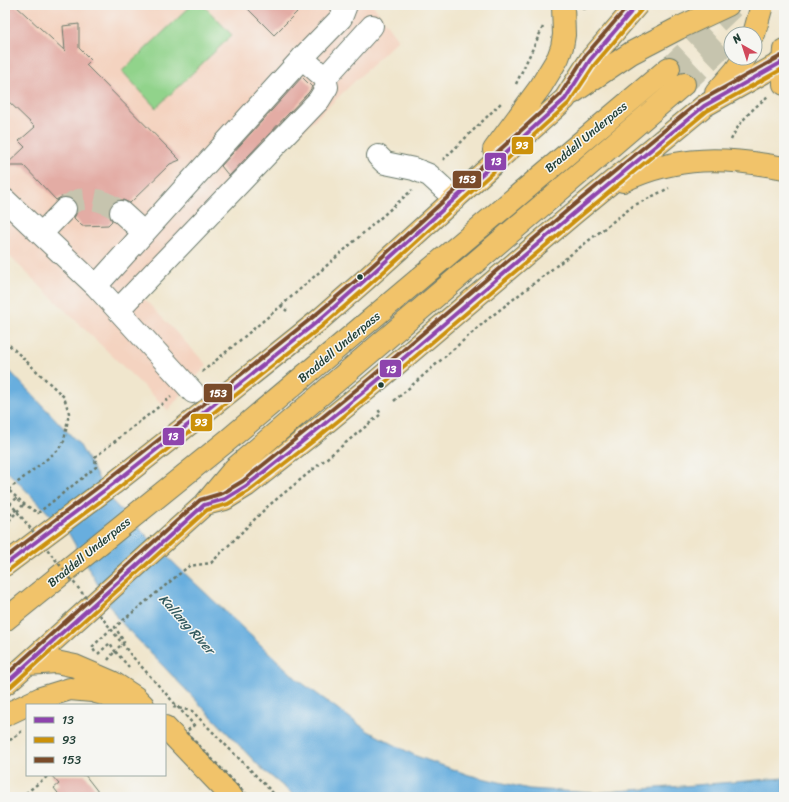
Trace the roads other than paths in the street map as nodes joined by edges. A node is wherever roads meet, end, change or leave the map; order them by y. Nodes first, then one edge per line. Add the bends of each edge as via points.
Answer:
1 (346, 5) edge
2 (563, 5) edge
3 (636, 5) edge
4 (728, 5) edge
5 (762, 5) edge
6 (372, 26) dead end
7 (756, 26) edge
8 (302, 58) junction
9 (738, 66) edge
10 (669, 68) tunnel mouth
11 (784, 68) edge
12 (325, 78) junction
13 (684, 84) tunnel mouth
14 (565, 99) junction
15 (704, 106) junction
16 (378, 156) dead end
17 (784, 168) edge
18 (472, 182) junction
19 (455, 198) junction
20 (5, 200) edge
21 (65, 209) tunnel mouth
22 (121, 212) tunnel mouth
23 (572, 214) junction
24 (144, 233) junction
25 (41, 234) junction
26 (96, 286) junction
27 (118, 310) junction
28 (190, 389) road end
29 (204, 505) junction
30 (5, 565) edge
31 (5, 620) edge
32 (28, 664) junction
33 (5, 684) edge
34 (28, 704) edge
35 (120, 704) edge
36 (142, 704) edge
37 (26, 705) edge
38 (5, 714) edge
39 (166, 729) edge
40 (166, 736) edge
41 (184, 748) junction
42 (232, 797) edge

1 - 8 lane via 341,18
2 - 18 highway via 564,35 558,58
3 - 14 highway via 590,60
4 - 14 highway via 631,53
5 - 7 highway
6 - 12 lane
8 - 12 lane
8 - 24 lane
9 - 15 highway
10 - 31 highway, Braddell Underpass via 228,440
11 - 15 highway
12 - 27 lane via 327,87 319,100
13 - 29 highway, Braddell Underpass via 235,468
14 - 18 highway
15 - 23 highway
16 - 19 lane via 385,163 429,174
17 - 23 highway via 725,160 666,165 616,185
18 - 19 highway
19 - 30 highway via 332,309 214,405
20 - 25 lane
21 - 25 lane
22 - 24 lane
23 - 29 highway via 372,385 246,486 225,499
24 - 26 lane
25 - 26 lane
26 - 27 lane
27 - 28 lane
29 - 32 highway, Braddell Underpass
32 - 33 highway, Braddell Underpass
32 - 36 highway via 56,662 75,666 112,682
34 - 35 highway via 70,689 106,695
37 - 38 highway
39 - 41 highway
40 - 41 highway
41 - 42 highway

